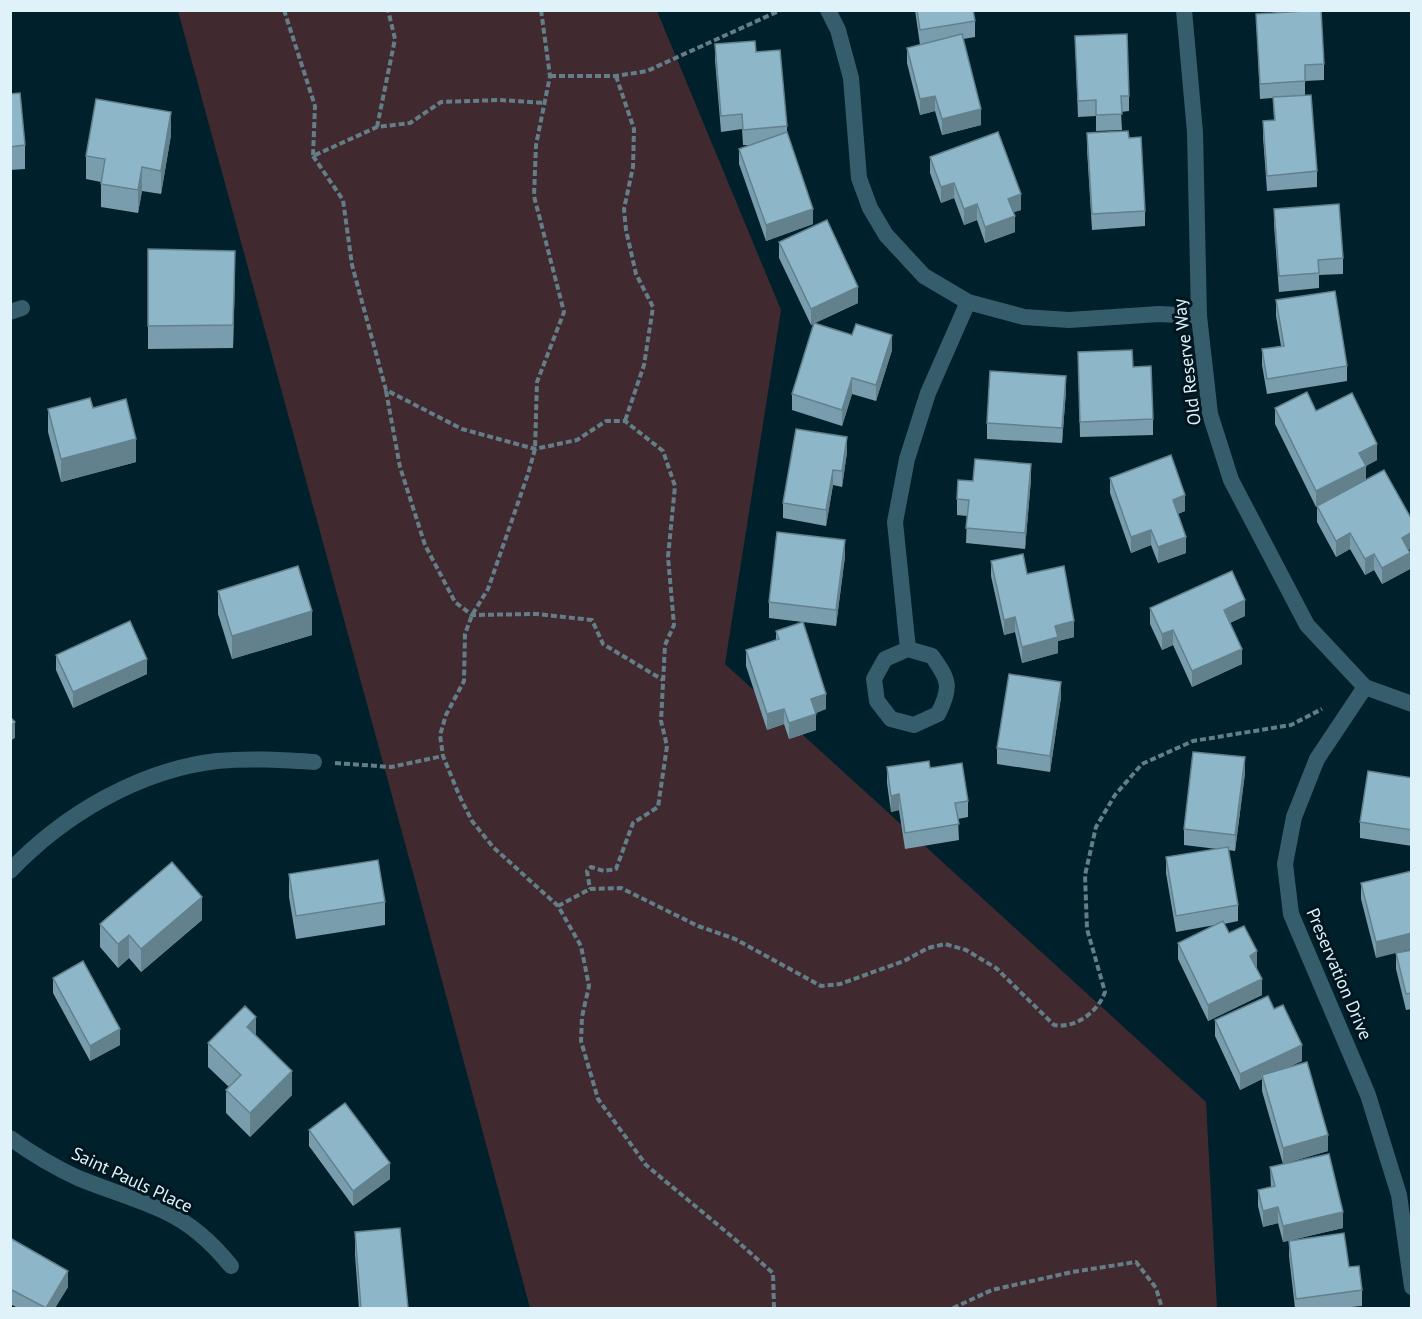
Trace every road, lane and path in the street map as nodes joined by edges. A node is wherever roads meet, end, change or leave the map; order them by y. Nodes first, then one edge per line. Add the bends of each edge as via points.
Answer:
1 (284, 10) edge
2 (388, 10) edge
3 (541, 10) edge
4 (781, 10) edge
5 (828, 10) edge
6 (1184, 10) edge
7 (550, 76) junction
8 (616, 76) junction
9 (545, 103) junction
10 (377, 127) junction
11 (313, 156) junction
12 (968, 302) junction
13 (1199, 316) junction
14 (386, 390) junction
15 (626, 420) junction
16 (535, 449) junction
17 (472, 615) junction
18 (908, 649) junction
19 (663, 680) junction
20 (1365, 687) junction
21 (1412, 704) edge
22 (1323, 709) dead end
23 (443, 756) junction
24 (314, 762) joint
25 (10, 872) edge
26 (590, 889) junction
27 (558, 906) junction
28 (10, 1138) edge
29 (231, 1266) dead end
30 (1412, 1287) edge
31 (774, 1308) edge
32 (953, 1308) edge
33 (1162, 1308) edge

1 - 11 path via 315,106
2 - 10 path via 395,39
3 - 7 path
4 - 8 path via 653,69
5 - 12 street via 838,30 851,78 859,178 870,208 886,235 924,276
6 - 13 street, Old Reserve Way via 1195,132
7 - 8 path
7 - 9 path
8 - 15 path via 634,129 633,167 624,209 626,230 636,274 653,307 644,365
9 - 10 path via 441,102 410,123
9 - 16 path via 536,145 534,196 564,312 537,382
10 - 11 path
11 - 14 path via 343,200 352,265
12 - 13 street via 1024,317 1069,320 1159,314
12 - 18 street via 928,393 907,459 895,522
13 - 20 street, Old Reserve Way via 1210,414 1232,480 1307,625
14 - 16 path via 462,429
14 - 17 path via 400,467 425,545 455,602
15 - 16 path via 606,421 577,440
15 - 19 path via 663,451 675,486 668,557 674,626 665,645
16 - 17 path via 488,589
17 - 19 path via 537,614 592,620 603,644
17 - 23 path via 465,634 464,681 446,714 440,735
18 - 18 street via 932,656 945,674 947,696 938,714 914,725 891,719 877,701 874,679 885,659
19 - 26 path via 661,721 667,746 658,807 633,823 616,869 591,867 587,871
20 - 21 street, Old Reserve Way
20 - 30 street, Preservation Drive via 1317,759 1294,817 1285,864 1292,914 1368,1095 1399,1195
22 - 26 path via 1291,725 1193,741 1142,764 1115,795 1096,827 1085,875 1087,929 1105,992 1089,1014 1071,1024 1054,1025 996,968 966,950 945,944 840,984 820,986 735,939 698,926 621,888
23 - 24 path via 391,767
23 - 27 path via 472,821 493,847
24 - 25 street via 217,762 161,775 97,802 26,854
26 - 27 path
27 - 31 path via 581,946 589,986 581,1041 598,1099 646,1165 773,1273
28 - 29 street, Saint Pauls Place via 76,1177 168,1213 198,1232
32 - 33 path via 992,1290 1136,1262 1156,1288

